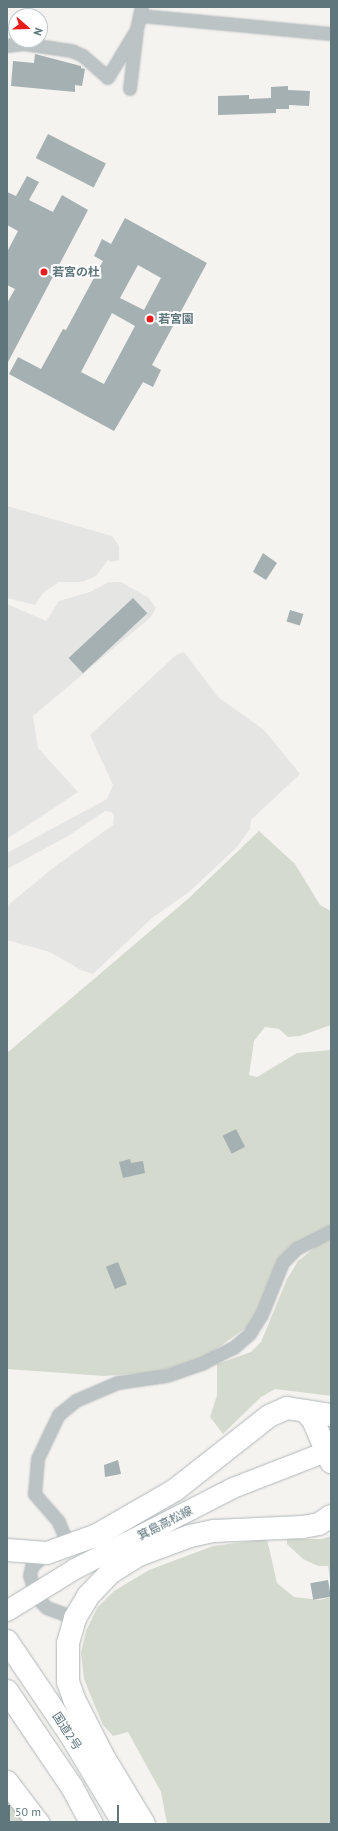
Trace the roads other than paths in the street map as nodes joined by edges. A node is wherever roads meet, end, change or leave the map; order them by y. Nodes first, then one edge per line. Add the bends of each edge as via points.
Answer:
1 (142, 11) edge
2 (137, 30) junction
3 (331, 34) edge
4 (7, 46) edge
5 (130, 89) dead end
6 (331, 1232) edge
7 (305, 1411) junction
8 (331, 1415) edge
9 (330, 1455) edge
10 (331, 1516) edge
11 (69, 1546) junction
12 (7, 1550) edge
13 (47, 1553) junction
14 (33, 1585) dead end
15 (42, 1603) dead end
16 (14, 1606) edge
17 (76, 1618) junction
18 (7, 1641) edge
19 (7, 1691) edge
20 (7, 1782) edge
21 (39, 1824) edge
22 (92, 1824) edge
23 (124, 1824) edge
24 (144, 1824) edge

1 - 2 street
1 - 3 street
2 - 4 street via 108,78 84,56 72,51 24,44
2 - 5 street
6 - 11 street via 297,1249 283,1263 262,1315 250,1334 234,1348 204,1363 167,1376 118,1383 76,1401 59,1415 38,1459 34,1494 59,1522
7 - 8 highway
7 - 9 highway via 313,1420
7 - 11 highway via 287,1408 269,1416 175,1490 97,1535
9 - 16 main road, 箕島高松線 via 233,1488 74,1568
10 - 17 highway via 319,1524 303,1527 214,1530 139,1555 110,1573 88,1596
11 - 13 highway
12 - 13 highway
13 - 14 street via 32,1567 30,1576
15 - 17 street via 47,1608
17 - 24 highway via 68,1643 68,1682 103,1756
18 - 23 highway, 国道2号 via 70,1734
19 - 22 highway via 72,1787
20 - 21 highway

